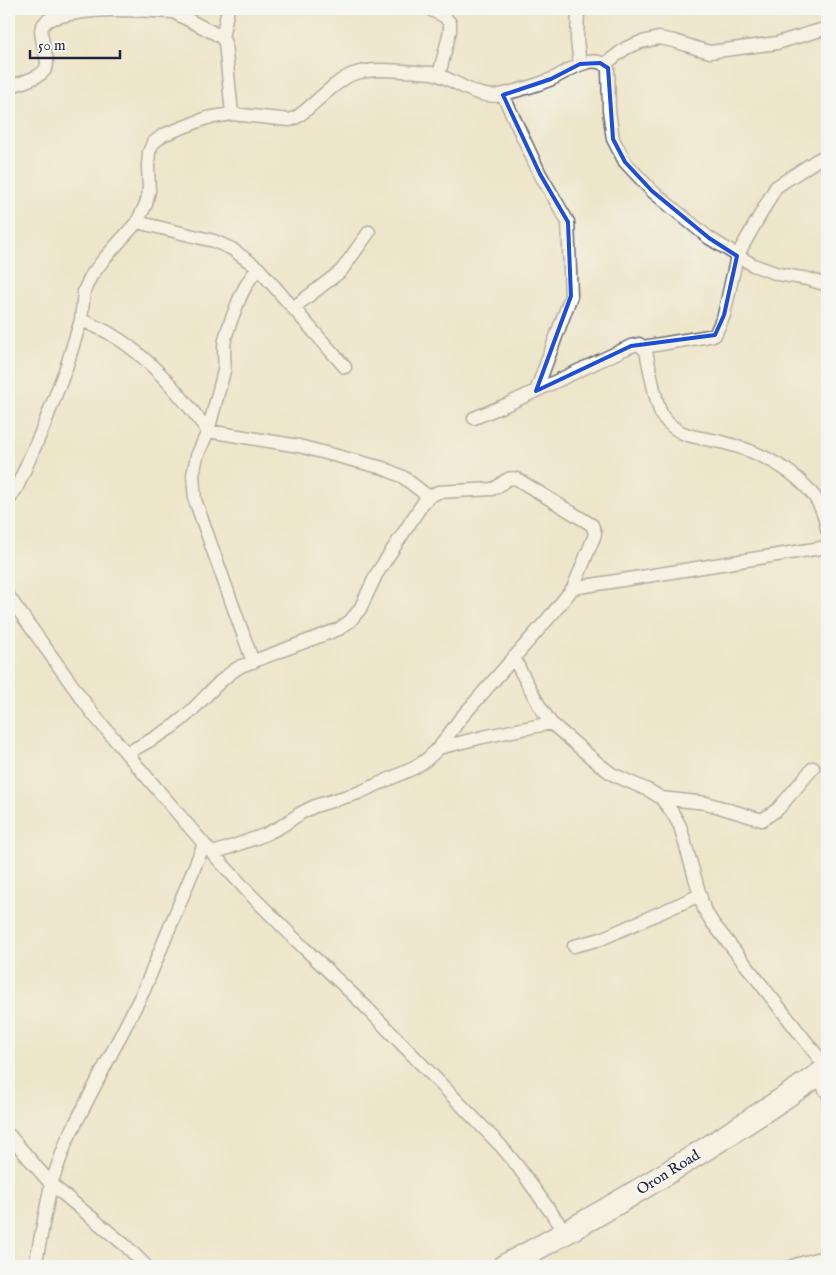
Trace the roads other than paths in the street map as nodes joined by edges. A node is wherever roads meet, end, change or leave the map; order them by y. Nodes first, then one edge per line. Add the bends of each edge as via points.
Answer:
1 (228, 9) edge
2 (429, 9) edge
3 (578, 9) edge
4 (172, 10) edge
5 (827, 27) edge
6 (222, 38) junction
7 (580, 64) junction
8 (605, 64) junction
9 (439, 75) junction
10 (9, 86) edge
11 (503, 95) junction
12 (232, 114) junction
13 (827, 155) edge
14 (136, 222) junction
15 (369, 232) dead end
16 (737, 256) junction
17 (258, 268) junction
18 (827, 285) edge
19 (293, 308) junction
20 (81, 320) junction
21 (642, 347) junction
22 (345, 367) dead end
23 (536, 391) junction
24 (474, 418) dead end
25 (208, 431) junction
26 (429, 497) junction
27 (9, 500) edge
28 (827, 530) edge
29 (827, 547) edge
30 (573, 588) junction
31 (9, 597) edge
32 (514, 657) junction
33 (253, 662) junction
34 (551, 723) junction
35 (440, 748) junction
36 (127, 753) junction
37 (813, 768) dead end
38 (661, 798) junction
39 (204, 844) junction
40 (214, 854) junction
41 (700, 895) junction
42 (574, 946) dead end
43 (827, 1081) edge
44 (9, 1135) edge
45 (51, 1184) junction
46 (566, 1233) junction
47 (827, 1256) edge
48 (35, 1266) edge
49 (146, 1266) edge
50 (504, 1266) edge
51 (534, 1266) edge
52 (792, 1266) edge

1 - 6 street
2 - 9 street via 450,23
3 - 7 street
4 - 6 street
4 - 10 street via 108,9 49,19 40,29 46,70 41,75
5 - 8 street via 777,43 710,52 659,38 626,48
6 - 12 street
7 - 8 street
7 - 11 street via 551,79
8 - 16 street via 608,68 613,138 625,162 659,197 709,238
9 - 11 street via 481,95
9 - 12 street via 371,70 352,74 290,120
11 - 23 street via 540,174 568,222 571,296
12 - 14 street via 207,118 163,135 153,143 148,152 146,204
13 - 16 street via 776,187
14 - 17 street via 214,240
14 - 20 street via 91,276 84,291
15 - 19 street via 341,271
16 - 18 street via 778,274
16 - 21 street via 724,315 715,335
17 - 19 street
17 - 25 street via 240,296 225,338 224,371
19 - 22 street
20 - 25 street via 108,332 134,350 185,401
20 - 27 street via 43,428
21 - 23 street via 639,344 631,346
21 - 28 street via 646,351 661,415 675,430 754,453 788,470 819,505
23 - 24 street
25 - 26 street via 299,446 382,468 403,477
25 - 33 street via 196,456 193,475 195,500
26 - 30 street via 438,492 492,489 513,477 592,525 594,537
26 - 33 street via 376,575 360,610 350,621
29 - 30 street
30 - 32 street
31 - 36 street via 93,714
32 - 34 street
32 - 35 street via 460,719
33 - 36 street via 228,675 178,723
34 - 35 street
34 - 38 street via 612,774
35 - 40 street via 414,768 358,793 315,806 264,835
36 - 39 street
37 - 38 street via 778,809 762,820 706,803
38 - 41 street via 680,826
39 - 40 street
39 - 45 street via 144,990 67,1140
40 - 46 street via 256,901 366,1007 501,1146
41 - 42 street via 601,939
41 - 43 street via 712,922
43 - 46 highway, Oron Road via 756,1117
43 - 51 highway via 707,1166
44 - 45 street
45 - 48 street
45 - 49 street
46 - 50 highway, Oron Road
47 - 52 street

